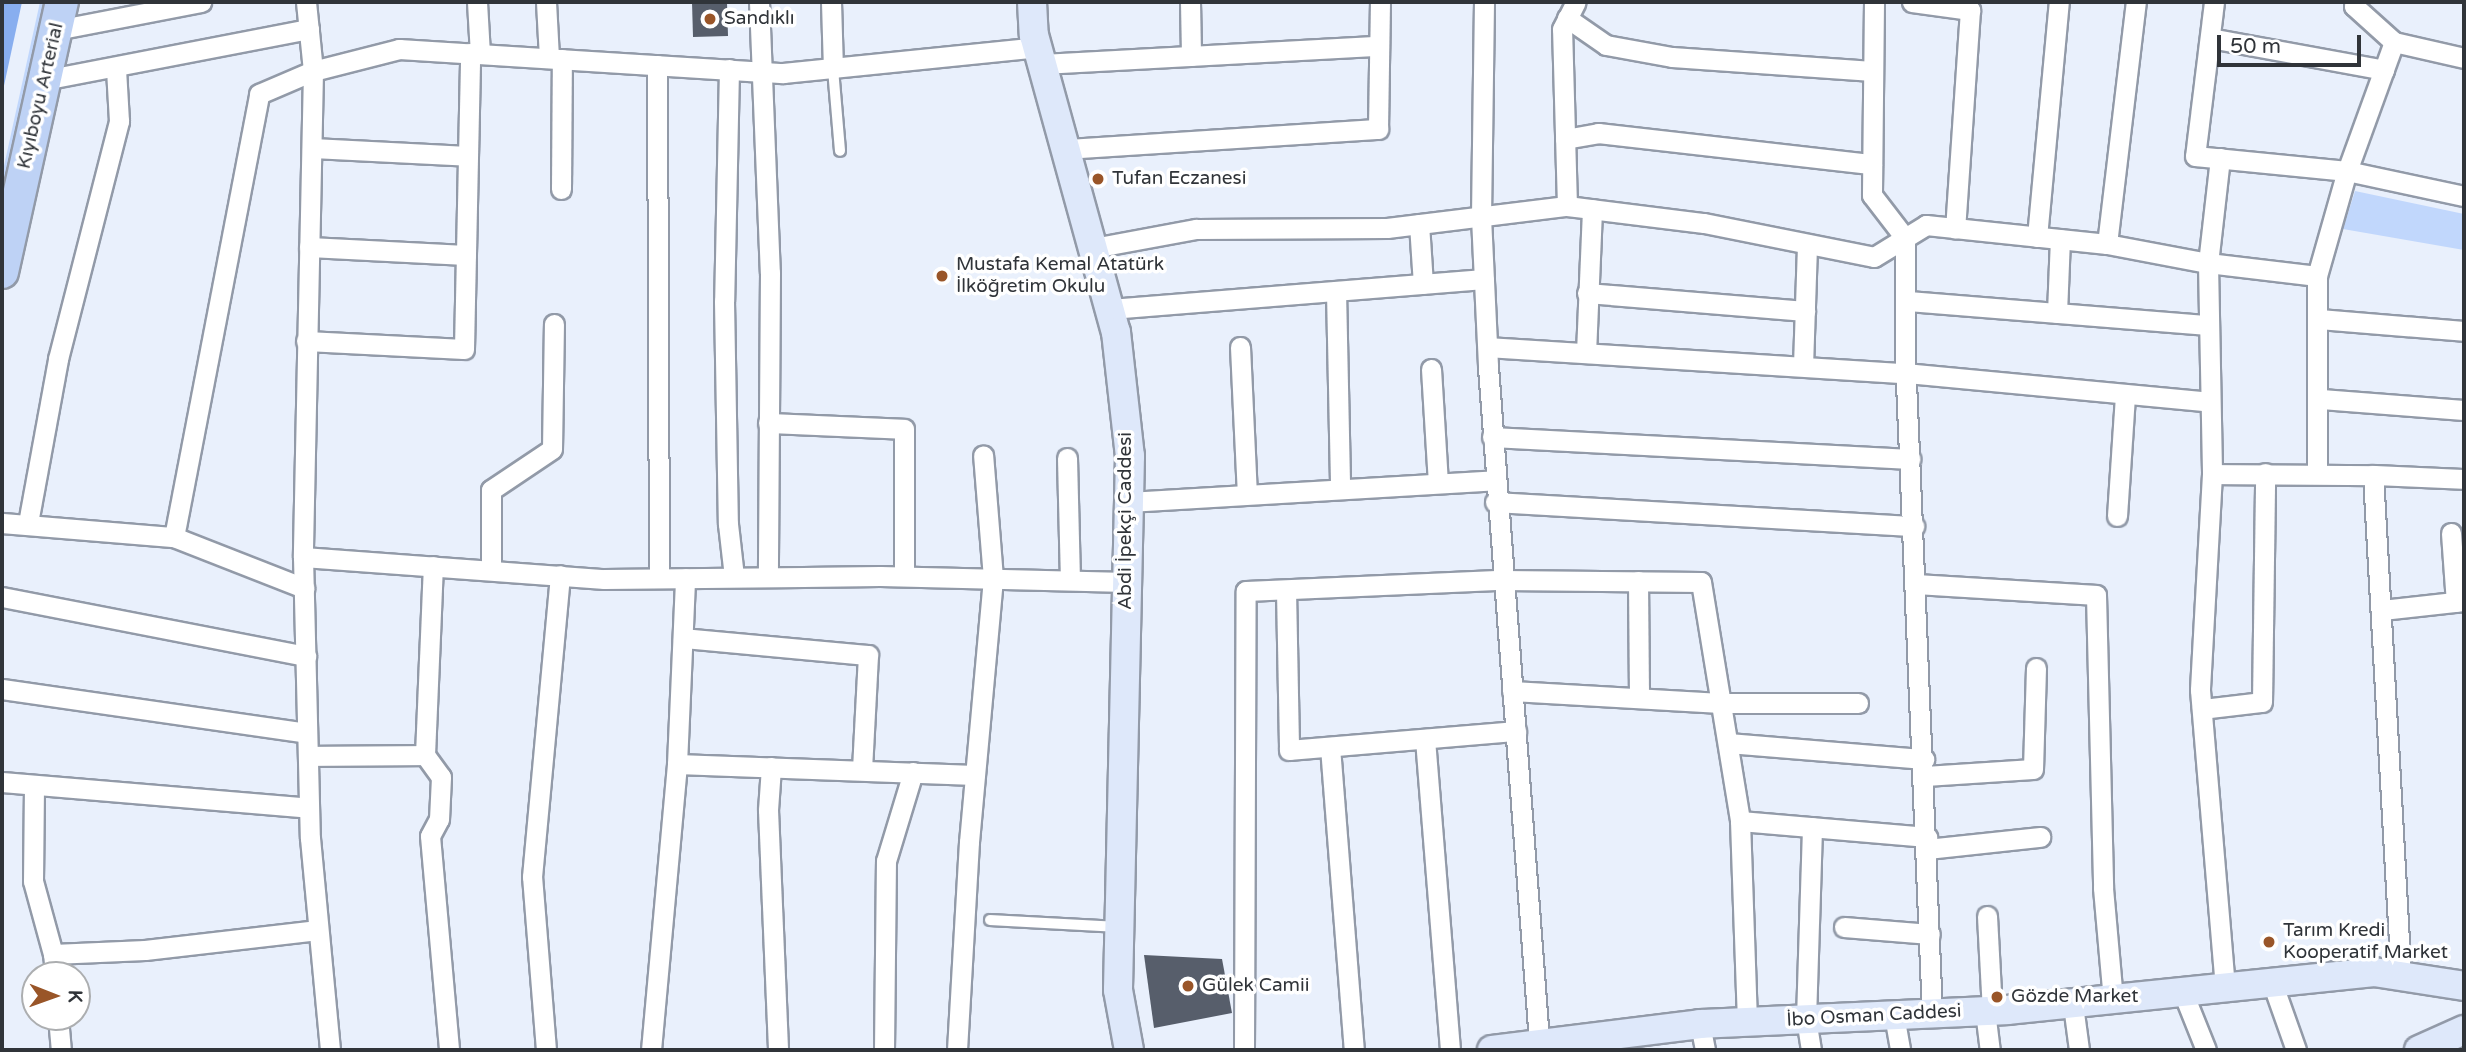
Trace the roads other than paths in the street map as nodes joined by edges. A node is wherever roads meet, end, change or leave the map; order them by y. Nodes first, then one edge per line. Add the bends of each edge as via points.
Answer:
1 (201, 2) edge
2 (306, 2) edge
3 (477, 2) edge
4 (546, 2) edge
5 (760, 2) edge
6 (831, 2) edge
7 (1032, 2) edge
8 (1190, 2) edge
9 (1380, 2) edge
10 (1484, 2) edge
11 (1874, 2) edge
12 (1912, 2) edge
13 (2059, 2) edge
14 (2136, 2) edge
15 (2214, 2) edge
16 (2355, 2) edge
17 (1571, 10) edge
18 (59, 16) edge
19 (309, 29) junction
20 (2210, 38) junction
21 (2395, 42) junction
22 (1379, 46) junction
23 (475, 54) junction
24 (1040, 56) junction
25 (1191, 56) junction
26 (2464, 58) edge
27 (556, 59) junction
28 (657, 65) junction
29 (116, 69) junction
30 (729, 69) junction
31 (834, 69) junction
32 (2384, 70) junction
33 (313, 71) junction
34 (1873, 71) junction
35 (765, 72) junction
36 (44, 80) junction
37 (1565, 139) junction
38 (312, 148) junction
39 (1066, 149) junction
40 (840, 150) dead end
41 (468, 156) junction
42 (2220, 158) junction
43 (1872, 164) junction
44 (2347, 171) junction
45 (561, 189) dead end
46 (2464, 196) edge
47 (1567, 206) junction
48 (1592, 209) junction
49 (1481, 216) junction
50 (1419, 224) junction
51 (1955, 228) junction
52 (2036, 237) junction
53 (1905, 238) junction
54 (2060, 239) junction
55 (1807, 244) junction
56 (2107, 244) junction
57 (309, 247) junction
58 (1093, 248) junction
59 (466, 256) junction
60 (2208, 263) junction
61 (2, 272) edge
62 (2317, 276) junction
63 (1484, 279) junction
64 (1423, 284) junction
65 (1336, 291) junction
66 (1587, 293) junction
67 (1908, 301) junction
68 (1110, 309) junction
69 (1805, 311) junction
70 (2057, 313) junction
71 (2319, 319) junction
72 (554, 324) dead end
73 (2208, 324) junction
74 (2464, 331) edge
75 (306, 341) junction
76 (1240, 347) dead end
77 (1488, 347) junction
78 (1586, 353) junction
79 (1803, 366) junction
80 (1431, 369) dead end
81 (1906, 373) junction
82 (2125, 394) junction
83 (2320, 399) junction
84 (2210, 402) junction
85 (2464, 410) edge
86 (768, 423) junction
87 (1492, 437) junction
88 (983, 455) dead end
89 (1067, 458) dead end
90 (1910, 459) junction
91 (2317, 472) junction
92 (2265, 473) junction
93 (2212, 474) junction
94 (2373, 475) junction
95 (2464, 479) edge
96 (1494, 480) junction
97 (1438, 483) junction
98 (1340, 489) junction
99 (1247, 494) junction
100 (1129, 502) junction
101 (1495, 502) junction
102 (2117, 516) dead end
103 (2, 523) edge
104 (28, 523) junction
105 (1914, 526) junction
106 (2451, 533) dead end
107 (174, 537) junction
108 (303, 557) junction
109 (433, 566) junction
110 (491, 570) junction
111 (560, 575) junction
112 (904, 576) junction
113 (734, 577) junction
114 (768, 577) junction
115 (659, 578) junction
116 (685, 578) junction
117 (993, 578) junction
118 (1070, 580) junction
119 (1502, 580) junction
120 (1127, 582) junction
121 (1638, 582) junction
122 (1917, 584) junction
123 (304, 588) junction
124 (1286, 590) junction
125 (2, 597) edge
126 (2460, 601) edge
127 (2382, 610) junction
128 (683, 638) junction
129 (306, 656) junction
130 (2036, 667) dead end
131 (2, 689) edge
132 (1512, 691) junction
133 (1639, 698) junction
134 (1721, 702) junction
135 (1858, 703) dead end
136 (2202, 709) junction
137 (1516, 731) junction
138 (307, 733) junction
139 (1425, 739) junction
140 (1728, 743) junction
141 (1330, 747) junction
142 (425, 755) junction
143 (308, 756) junction
144 (677, 764) junction
145 (771, 767) junction
146 (1925, 768) junction
147 (862, 771) junction
148 (913, 772) junction
149 (975, 775) junction
150 (2, 782) edge
151 (34, 786) junction
152 (309, 808) junction
153 (1741, 821) junction
154 (1812, 827) junction
155 (2040, 837) dead end
156 (1927, 843) junction
157 (1987, 916) dead end
158 (990, 920) dead end
159 (1119, 927) junction
160 (1844, 928) dead end
161 (318, 930) junction
162 (1930, 934) junction
163 (53, 954) junction
164 (54, 961) edge
165 (2400, 977) junction
166 (2273, 985) junction
167 (2464, 986) edge
168 (2225, 990) junction
169 (2184, 995) junction
170 (2113, 1001) junction
171 (2073, 1005) junction
172 (1989, 1011) junction
173 (1932, 1014) junction
174 (1894, 1015) junction
175 (1806, 1019) junction
176 (1746, 1022) junction
177 (2464, 1030) edge
178 (59, 1031) edge
179 (1702, 1037) edge
180 (1539, 1041) junction
181 (1598, 1042) edge
182 (61, 1050) edge
183 (330, 1050) edge
184 (449, 1050) edge
185 (546, 1050) edge
186 (651, 1050) edge
187 (778, 1050) edge
188 (884, 1050) edge
189 (957, 1050) edge
190 (1129, 1050) edge
191 (1244, 1050) edge
192 (1354, 1050) edge
193 (1450, 1050) edge
194 (1492, 1050) edge
195 (1811, 1050) edge
196 (1900, 1050) edge
197 (1990, 1050) edge
198 (2079, 1050) edge
199 (2206, 1050) edge
200 (2296, 1050) edge
201 (2419, 1050) edge

1 - 18 street
2 - 19 street
3 - 23 street
4 - 27 street
5 - 35 street
6 - 31 street
7 - 24 main road, Abdi İpekçi Caddesi
8 - 25 street
9 - 22 street
10 - 49 street
11 - 34 street
12 - 51 street via 1970,10
13 - 52 street
14 - 56 street
15 - 20 street
16 - 21 street via 2354,6
17 - 34 street via 1606,45 1672,57
17 - 37 street via 1562,29
18 - 36 main road, Kıyıboyu Arterial
19 - 29 street
19 - 33 street
20 - 32 street
20 - 42 street via 2195,156
21 - 26 street
21 - 32 street
22 - 25 street
22 - 39 street via 1378,129
23 - 27 street
23 - 33 street via 400,49
23 - 41 street
24 - 25 street
24 - 31 street
24 - 39 main road, Abdi İpekçi Caddesi
27 - 28 street
27 - 45 street
28 - 30 street
28 - 115 street
29 - 36 street
29 - 104 street via 119,121 58,359
30 - 35 street
30 - 113 street via 724,301 728,524
31 - 35 street
31 - 40 lane
32 - 44 street
33 - 38 street
33 - 107 street via 260,94
34 - 43 street
35 - 86 street
36 - 61 main road, Kıyıboyu Arterial
37 - 43 street via 1611,134
37 - 47 street
38 - 41 street
38 - 57 street
39 - 58 main road, Abdi İpekçi Caddesi
41 - 59 street
42 - 44 street
42 - 60 street
43 - 53 street via 1872,195
44 - 46 street
44 - 62 street
47 - 48 street
47 - 49 street
48 - 55 street via 1704,223
48 - 66 street
49 - 50 street
49 - 63 street
50 - 58 street via 1196,229
50 - 64 street
51 - 52 street
51 - 53 street via 1926,225
52 - 54 street
53 - 55 street via 1874,257
53 - 67 street
54 - 56 street
54 - 70 street
55 - 69 street
56 - 60 street
57 - 59 street
57 - 75 street
58 - 68 main road, Abdi İpekçi Caddesi
59 - 75 street via 464,349
60 - 62 street
60 - 73 street
62 - 71 street
63 - 64 street
63 - 77 street
64 - 65 street
65 - 68 street
65 - 98 street
66 - 69 street
66 - 78 street
67 - 70 street
67 - 81 street
68 - 100 main road, Abdi İpekçi Caddesi via 1130,456
69 - 79 street
70 - 73 street
71 - 74 street
71 - 83 street
72 - 110 street via 552,449 491,490
73 - 84 street
75 - 108 street
76 - 99 street
77 - 78 street
77 - 87 street
78 - 79 street
79 - 81 street
80 - 97 street
81 - 82 street
81 - 90 street
82 - 84 street
82 - 102 street
83 - 85 street
83 - 91 street
84 - 93 street
86 - 112 street via 904,429
86 - 114 street
87 - 90 street
87 - 96 street
88 - 117 street
89 - 118 street
90 - 105 street
91 - 92 street
91 - 94 street
92 - 93 street
92 - 136 street via 2262,702
93 - 136 street
94 - 95 street
94 - 127 street
96 - 97 street
96 - 101 street
97 - 98 street
98 - 99 street
99 - 100 street
100 - 120 main road, Abdi İpekçi Caddesi
101 - 105 street
101 - 119 street
103 - 104 street
104 - 107 street
105 - 122 street
106 - 126 street
107 - 123 street
108 - 109 street
108 - 123 street
109 - 110 street
109 - 142 street
110 - 111 street
111 - 115 street
111 - 185 street via 532,877
112 - 114 street
112 - 117 street
113 - 114 street
113 - 116 street
115 - 116 street
116 - 128 street
117 - 118 street
117 - 149 street
118 - 120 street
119 - 121 street
119 - 124 street
119 - 132 street
120 - 159 main road, Abdi İpekçi Caddesi
121 - 133 street
121 - 134 street via 1701,582
122 - 146 street
122 - 170 street via 2096,594 2103,888
123 - 129 street
124 - 141 street via 1289,750
124 - 191 street via 1246,592
125 - 129 street
126 - 127 street
127 - 165 street
128 - 144 street
128 - 147 street via 868,655
129 - 138 street
130 - 146 street via 2033,769
131 - 138 street
132 - 133 street
132 - 137 street
133 - 134 street
134 - 135 street
134 - 140 street
136 - 168 street
137 - 139 street
137 - 180 street
138 - 143 street
139 - 141 street
139 - 193 street
140 - 146 street
140 - 153 street
141 - 192 street
142 - 143 street
142 - 184 street via 441,777 439,820 429,836
143 - 152 street
144 - 145 street
144 - 186 street
145 - 147 street
145 - 187 street via 768,810
146 - 156 street
147 - 148 street
148 - 149 street
148 - 188 street via 886,861
149 - 189 street
150 - 151 street
151 - 152 street
151 - 163 street via 33,881
152 - 161 street
153 - 154 street
153 - 176 street
154 - 156 street
154 - 175 street
155 - 156 street
156 - 162 street
157 - 172 street
158 - 159 lane
159 - 190 main road, Abdi İpekçi Caddesi via 1118,990
160 - 162 street
161 - 163 street via 145,950
161 - 183 street
162 - 173 street
163 - 164 street
165 - 166 main road, İbo Osman Caddesi via 2374,972
165 - 167 main road, İbo Osman Caddesi
166 - 168 main road, İbo Osman Caddesi
166 - 200 street
168 - 169 main road, İbo Osman Caddesi
169 - 170 main road, İbo Osman Caddesi
169 - 199 street
170 - 171 main road, İbo Osman Caddesi
171 - 172 main road, İbo Osman Caddesi
171 - 198 street
172 - 173 main road, İbo Osman Caddesi
172 - 197 street
173 - 174 main road, İbo Osman Caddesi
174 - 175 main road, İbo Osman Caddesi
174 - 196 street
175 - 176 main road, İbo Osman Caddesi
175 - 195 street
176 - 179 main road, İbo Osman Caddesi
177 - 201 main road
178 - 182 street
179 - 181 main road, İbo Osman Caddesi
180 - 181 main road, İbo Osman Caddesi
180 - 194 main road, İbo Osman Caddesi

